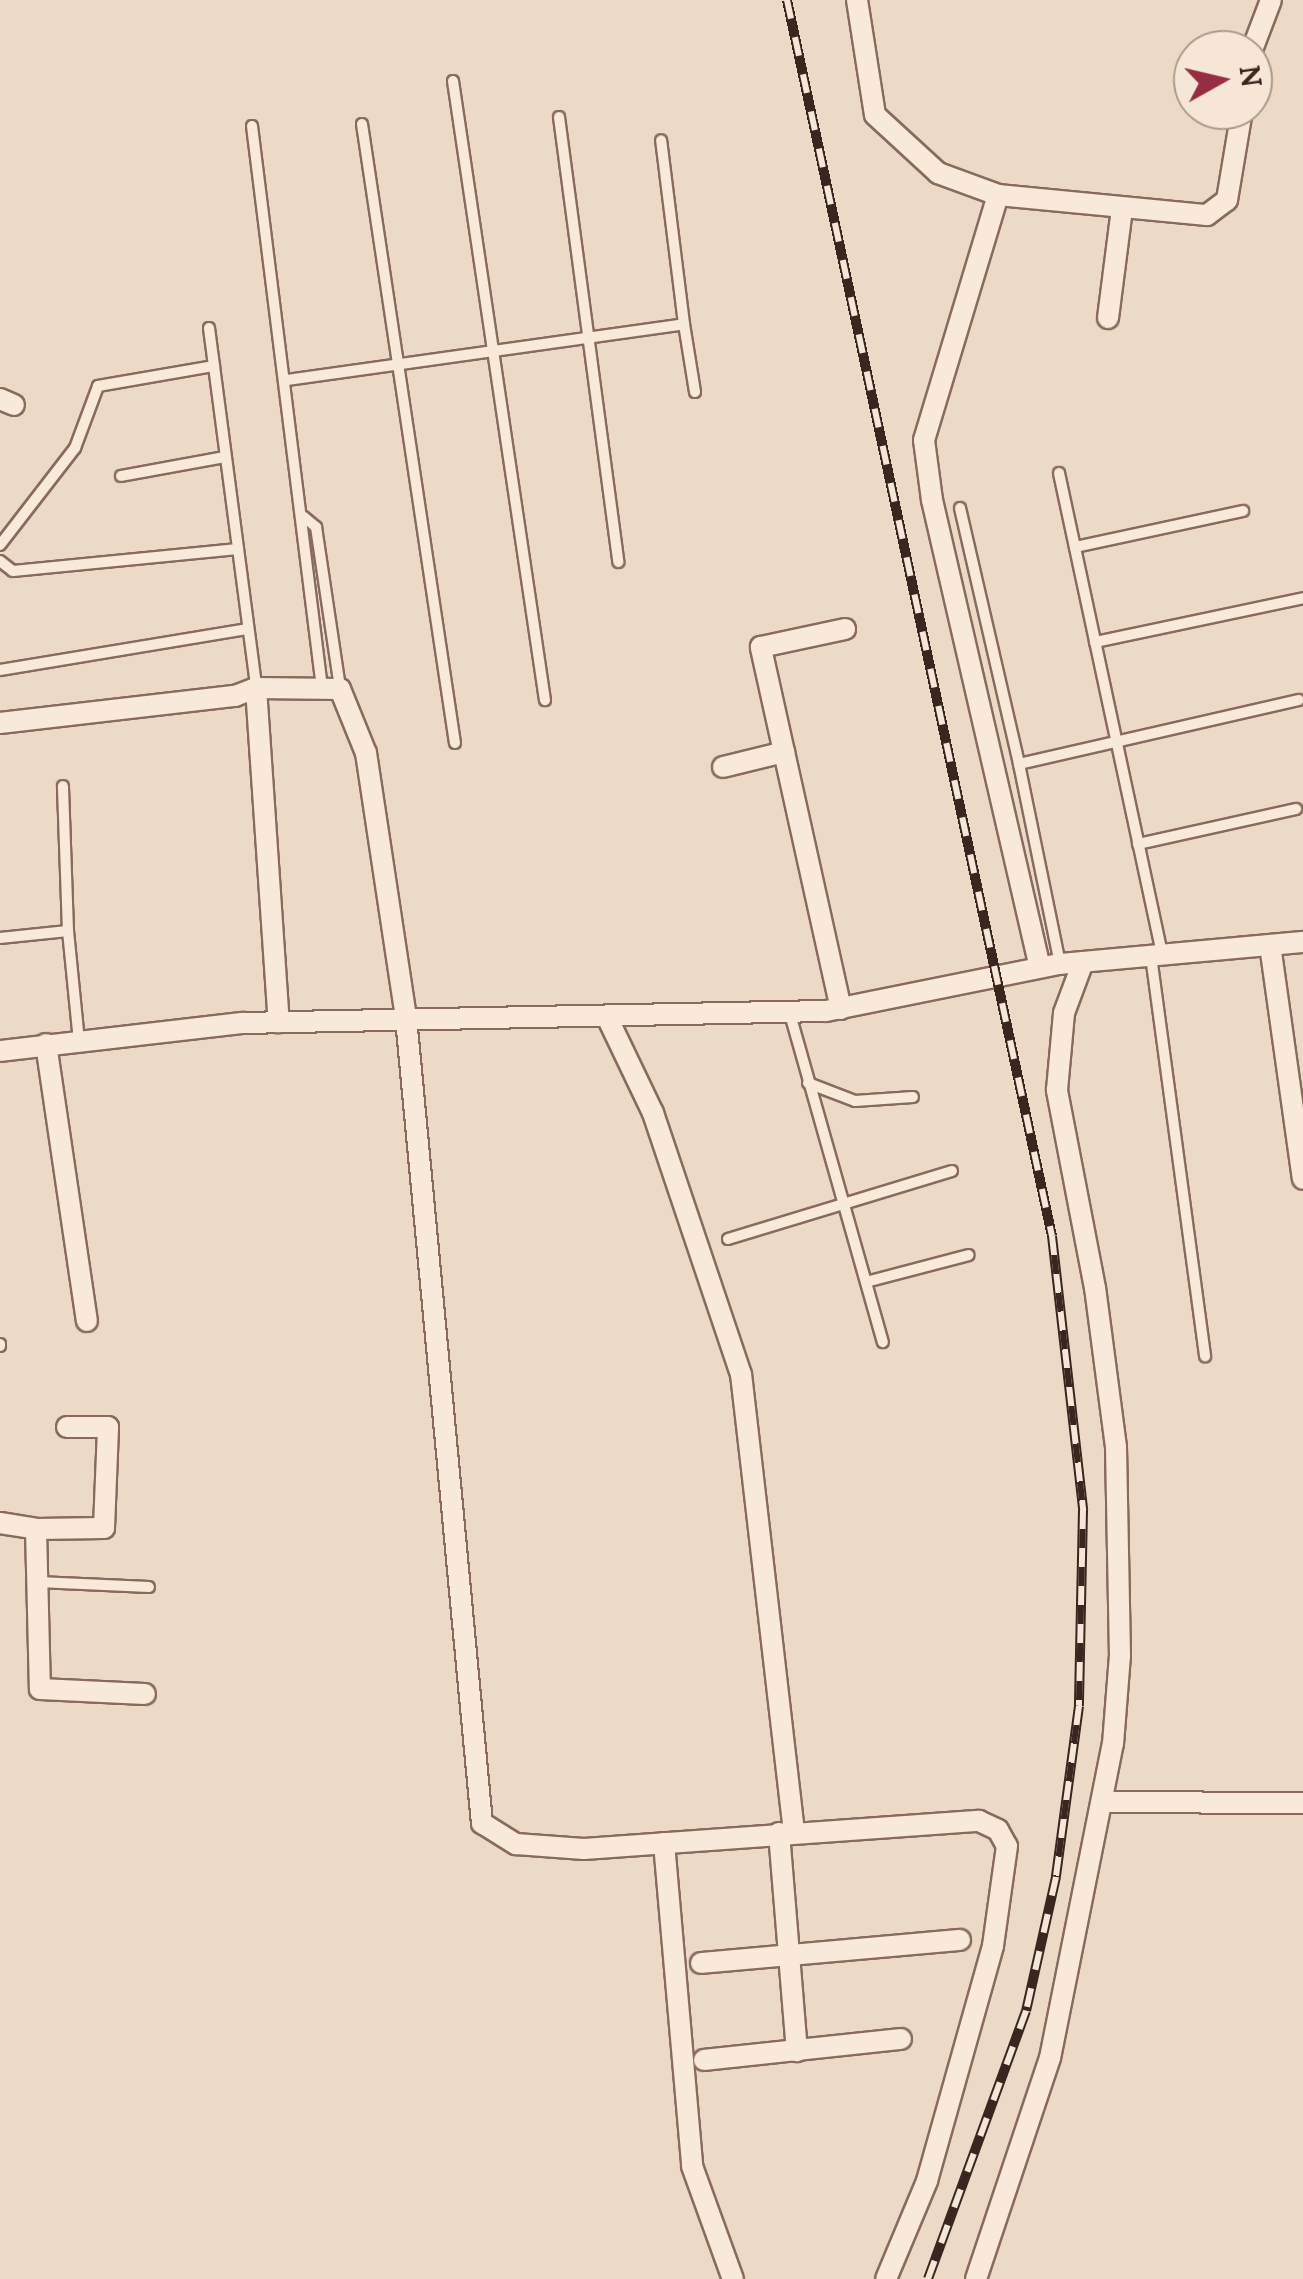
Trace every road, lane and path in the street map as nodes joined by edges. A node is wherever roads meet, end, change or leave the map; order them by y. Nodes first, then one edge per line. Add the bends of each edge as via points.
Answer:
1 (858, 0) edge
2 (1270, 0) edge
3 (1259, 30) edge
4 (453, 82) dead end
5 (559, 116) dead end
6 (362, 124) dead end
7 (252, 126) dead end
8 (1239, 130) edge
9 (661, 140) dead end
10 (998, 195) junction
11 (1122, 208) junction
12 (1108, 318) dead end
13 (684, 324) junction
14 (209, 328) dead end
15 (590, 338) junction
16 (493, 353) junction
17 (397, 364) junction
18 (214, 366) junction
19 (286, 380) junction
20 (694, 392) dead end
21 (226, 457) junction
22 (1059, 473) dead end
23 (121, 476) dead end
24 (960, 508) dead end
25 (1242, 511) dead end
26 (304, 517) junction
27 (0, 544) edge
28 (1074, 546) junction
29 (238, 549) junction
30 (0, 561) edge
31 (618, 562) dead end
32 (1303, 598) edge
33 (248, 629) junction
34 (845, 629) dead end
35 (1095, 642) junction
36 (0, 670) edge
37 (256, 688) junction
38 (331, 690) junction
39 (545, 700) dead end
40 (1299, 700) dead end
41 (0, 722) edge
42 (1116, 742) junction
43 (455, 743) dead end
44 (784, 752) junction
45 (1019, 764) junction
46 (722, 767) dead end
47 (64, 786) dead end
48 (1296, 809) dead end
49 (1138, 844) junction
50 (68, 931) junction
51 (0, 938) edge
52 (1303, 942) edge
53 (1270, 945) junction
54 (1156, 956) junction
55 (1082, 962) junction
56 (1050, 966) junction
57 (841, 1008) junction
58 (790, 1014) junction
59 (406, 1018) junction
60 (608, 1019) junction
61 (279, 1022) junction
62 (79, 1041) junction
63 (46, 1044) junction
64 (0, 1051) edge
65 (808, 1083) junction
66 (914, 1097) dead end
67 (952, 1171) dead end
68 (1303, 1180) edge
69 (842, 1204) junction
70 (728, 1239) dead end
71 (969, 1254) dead end
72 (866, 1282) junction
73 (87, 1320) dead end
74 (883, 1342) dead end
75 (1205, 1356) dead end
76 (67, 1427) dead end
77 (0, 1523) edge
78 (36, 1529) junction
79 (38, 1582) junction
80 (149, 1586) dead end
81 (146, 1694) dead end
82 (1106, 1802) junction
83 (1303, 1803) edge
84 (786, 1833) junction
85 (664, 1844) junction
86 (960, 1940) dead end
87 (789, 1956) junction
88 (701, 1963) dead end
89 (901, 2039) dead end
90 (797, 2051) junction
91 (704, 2060) dead end
92 (733, 2279) edge
93 (886, 2279) edge
94 (976, 2279) edge

1 - 10 street via 874,115 938,173
2 - 3 street
4 - 16 lane
5 - 15 lane
6 - 17 lane
7 - 19 lane
8 - 11 street via 1227,200 1207,215
9 - 13 lane
10 - 11 street
10 - 56 street via 924,440 932,500
11 - 12 street
13 - 15 lane
13 - 20 lane
14 - 18 lane
15 - 16 lane
15 - 31 lane
16 - 17 lane
16 - 39 lane
17 - 19 lane
17 - 43 lane
18 - 21 lane
18 - 27 lane via 98,386 75,448
19 - 26 lane
21 - 23 lane
21 - 29 lane
22 - 28 lane
24 - 45 lane
25 - 28 lane
26 - 38 lane via 298,532
26 - 38 lane via 316,526
28 - 35 lane
29 - 30 lane via 12,571
29 - 33 lane
32 - 35 lane
33 - 36 lane
33 - 37 lane
34 - 44 street via 761,647
35 - 42 lane
37 - 38 street
37 - 41 street via 235,696
37 - 61 street
38 - 59 street via 366,753
40 - 42 lane
42 - 45 lane
42 - 49 lane
44 - 46 street
44 - 57 street
45 - 56 lane
47 - 50 lane
48 - 49 lane
49 - 54 lane
50 - 51 lane
50 - 62 lane
52 - 53 street
53 - 54 street
53 - 68 street
54 - 55 street
54 - 75 lane
55 - 56 street
55 - 82 street via 1064,1012 1057,1090 1095,1288 1116,1447 1120,1656
56 - 57 street
57 - 58 street
58 - 60 street
58 - 65 lane
59 - 60 street
59 - 61 street
59 - 85 street via 482,1823 516,1844
60 - 84 street via 653,1113 741,1374
61 - 62 street
62 - 63 street
63 - 64 street
63 - 73 street
65 - 66 lane via 855,1102
65 - 69 lane
67 - 69 lane
69 - 70 lane
69 - 72 lane
71 - 72 lane
72 - 74 lane
76 - 78 street via 108,1426 104,1528
77 - 78 street
78 - 79 street
79 - 80 lane
79 - 81 street via 40,1690
82 - 83 street
82 - 94 street via 1050,2058
84 - 85 street
84 - 87 street
84 - 93 street via 979,1820 998,1830 1007,1846 994,1946 927,2181
85 - 92 street via 692,2166
86 - 87 street
87 - 88 street
87 - 90 street
89 - 90 street
90 - 91 street

